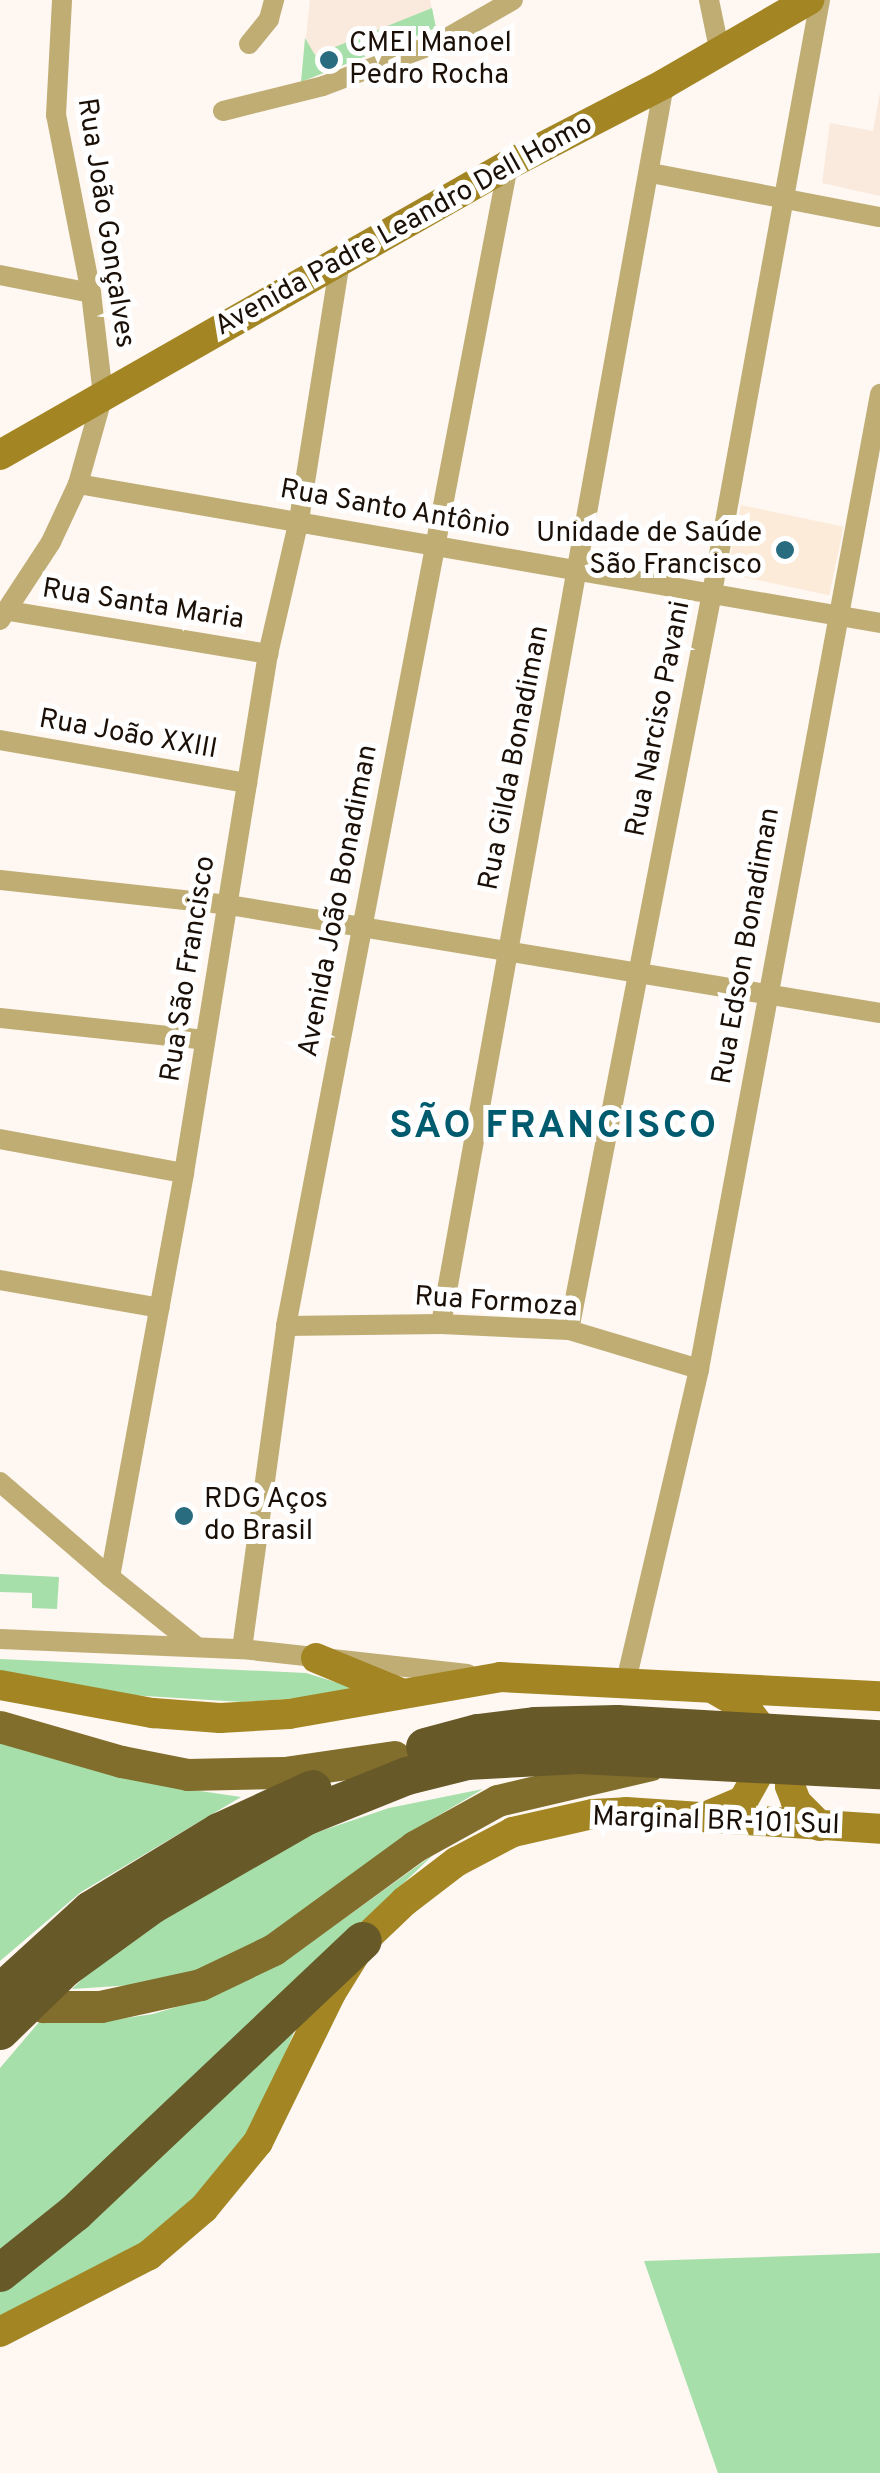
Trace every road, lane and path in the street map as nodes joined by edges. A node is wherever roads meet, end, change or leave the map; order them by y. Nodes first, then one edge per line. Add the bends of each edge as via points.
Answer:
1 (62, 0) edge
2 (274, 0) edge
3 (513, 0) edge
4 (709, 0) edge
5 (809, 0) edge
6 (820, 0) edge
7 (249, 44) dead end
8 (720, 53) junction
9 (664, 84) junction
10 (223, 110) dead end
11 (508, 165) junction
12 (651, 173) junction
13 (782, 198) junction
14 (880, 217) edge
15 (340, 260) junction
16 (0, 275) edge
17 (91, 294) junction
18 (880, 394) edge
19 (103, 395) junction
20 (0, 454) edge
21 (78, 484) junction
22 (299, 520) junction
23 (434, 545) junction
24 (578, 569) junction
25 (712, 593) junction
26 (4, 616) edge
27 (836, 616) junction
28 (880, 623) edge
29 (268, 654) junction
30 (0, 740) edge
31 (247, 784) junction
32 (0, 880) edge
33 (228, 905) junction
34 (363, 926) junction
35 (507, 950) junction
36 (636, 973) junction
37 (766, 996) junction
38 (880, 1014) edge
39 (0, 1018) edge
40 (206, 1040) junction
41 (0, 1138) edge
42 (184, 1173) junction
43 (0, 1280) edge
44 (160, 1308) junction
45 (441, 1324) junction
46 (286, 1326) junction
47 (569, 1330) junction
48 (699, 1369) junction
49 (0, 1482) edge
50 (110, 1577) junction
51 (0, 1639) edge
52 (197, 1647) junction
53 (242, 1649) junction
54 (316, 1658) junction
55 (500, 1677) junction
56 (626, 1682) junction
57 (0, 1686) edge
58 (708, 1688) junction
59 (404, 1694) junction
60 (865, 1695) edge
61 (0, 1727) edge
62 (686, 1751) junction
63 (869, 1754) edge
64 (395, 1757) junction
65 (704, 1817) junction
66 (820, 1826) junction
67 (880, 1829) edge
68 (363, 1941) junction
69 (53, 1961) junction
70 (0, 1994) edge
71 (0, 2032) edge
72 (0, 2274) edge
73 (0, 2332) edge

1 - 17 street, Rua João Gonçalves via 56,116
2 - 7 street via 269,19
3 - 10 street via 440,42 323,86
4 - 8 street
5 - 8 main road, Avenida Padre Leandro Dell Homo
6 - 13 street, Rua Narciso Pavani
8 - 9 main road, Avenida Padre Leandro Dell Homo
9 - 11 main road, Avenida Padre Leandro Dell Homo
9 - 12 street, Rua Gilda Bonadiman
11 - 15 main road, Avenida Padre Leandro Dell Homo
11 - 23 street, Avenida João Bonadiman
12 - 13 street
12 - 24 street, Rua Gilda Bonadiman
13 - 14 street
13 - 25 street, Rua Narciso Pavani
15 - 19 main road, Avenida Padre Leandro Dell Homo
15 - 22 street, Rua São Francisco
16 - 17 street
17 - 19 street, Rua João Gonçalves
18 - 27 street, Rua Edson Bonadiman
19 - 20 main road, Avenida Padre Leandro Dell Homo
19 - 21 street
21 - 22 street, Rua Santo Antônio
21 - 26 street
22 - 23 street, Rua Santo Antônio
22 - 29 street, Rua São Francisco
23 - 24 street, Rua Santo Antônio
23 - 34 street, Avenida João Bonadiman
24 - 25 street, Rua Santo Antônio
24 - 35 street, Rua Gilda Bonadiman
25 - 27 street, Rua Santo Antônio
25 - 36 street, Rua Narciso Pavani
26 - 29 street, Rua Santa Maria
27 - 28 street, Rua Santo Antônio
27 - 37 street, Rua Edson Bonadiman
29 - 31 street, Rua São Francisco
30 - 31 street, Rua João XXIII
31 - 33 street, Rua São Francisco
32 - 33 street
33 - 34 street
33 - 40 street, Rua São Francisco
34 - 35 street
34 - 46 street, Avenida João Bonadiman
35 - 36 street
35 - 45 street, Rua Gilda Bonadiman
36 - 37 street
36 - 47 street, Rua Narciso Pavani
37 - 38 street
37 - 48 street, Rua Edson Bonadiman
39 - 40 street
40 - 42 street, Rua São Francisco
41 - 42 street
42 - 44 street, Rua São Francisco
43 - 44 street
44 - 50 street, Rua São Francisco
45 - 46 street, Rua Formoza
45 - 47 street, Rua Formoza
46 - 53 street, Avenida João Bonadiman
47 - 48 street, Rua Formoza
48 - 56 street, Rua Edson Bonadiman
49 - 50 street
50 - 52 street
51 - 52 street
52 - 53 street
53 - 54 street
54 - 55 street
54 - 59 main road
55 - 56 main road
55 - 59 main road
56 - 58 main road
57 - 59 main road via 220,1718
58 - 60 main road
58 - 65 main road via 745,1707 764,1744 756,1785 742,1801
60 - 66 main road via 813,1711 790,1745 790,1786
61 - 64 main road via 188,1775 285,1773
62 - 63 highway
62 - 64 highway via 535,1726 478,1733
62 - 69 highway via 506,1758 407,1776 307,1816
62 - 70 main road via 498,1801 414,1848 274,1950 201,1985 101,2007 44,2007
64 - 69 highway via 219,1832 91,1910
65 - 66 main road, Marginal BR-101 Sul
65 - 68 main road, Marginal BR-101 Sul via 593,1814 513,1832 456,1862
66 - 67 main road, Marginal BR-101 Sul
68 - 72 highway via 75,2213
68 - 73 main road, Marginal BR-101 Sul via 258,2142 204,2208 149,2255
69 - 70 highway
69 - 71 highway

